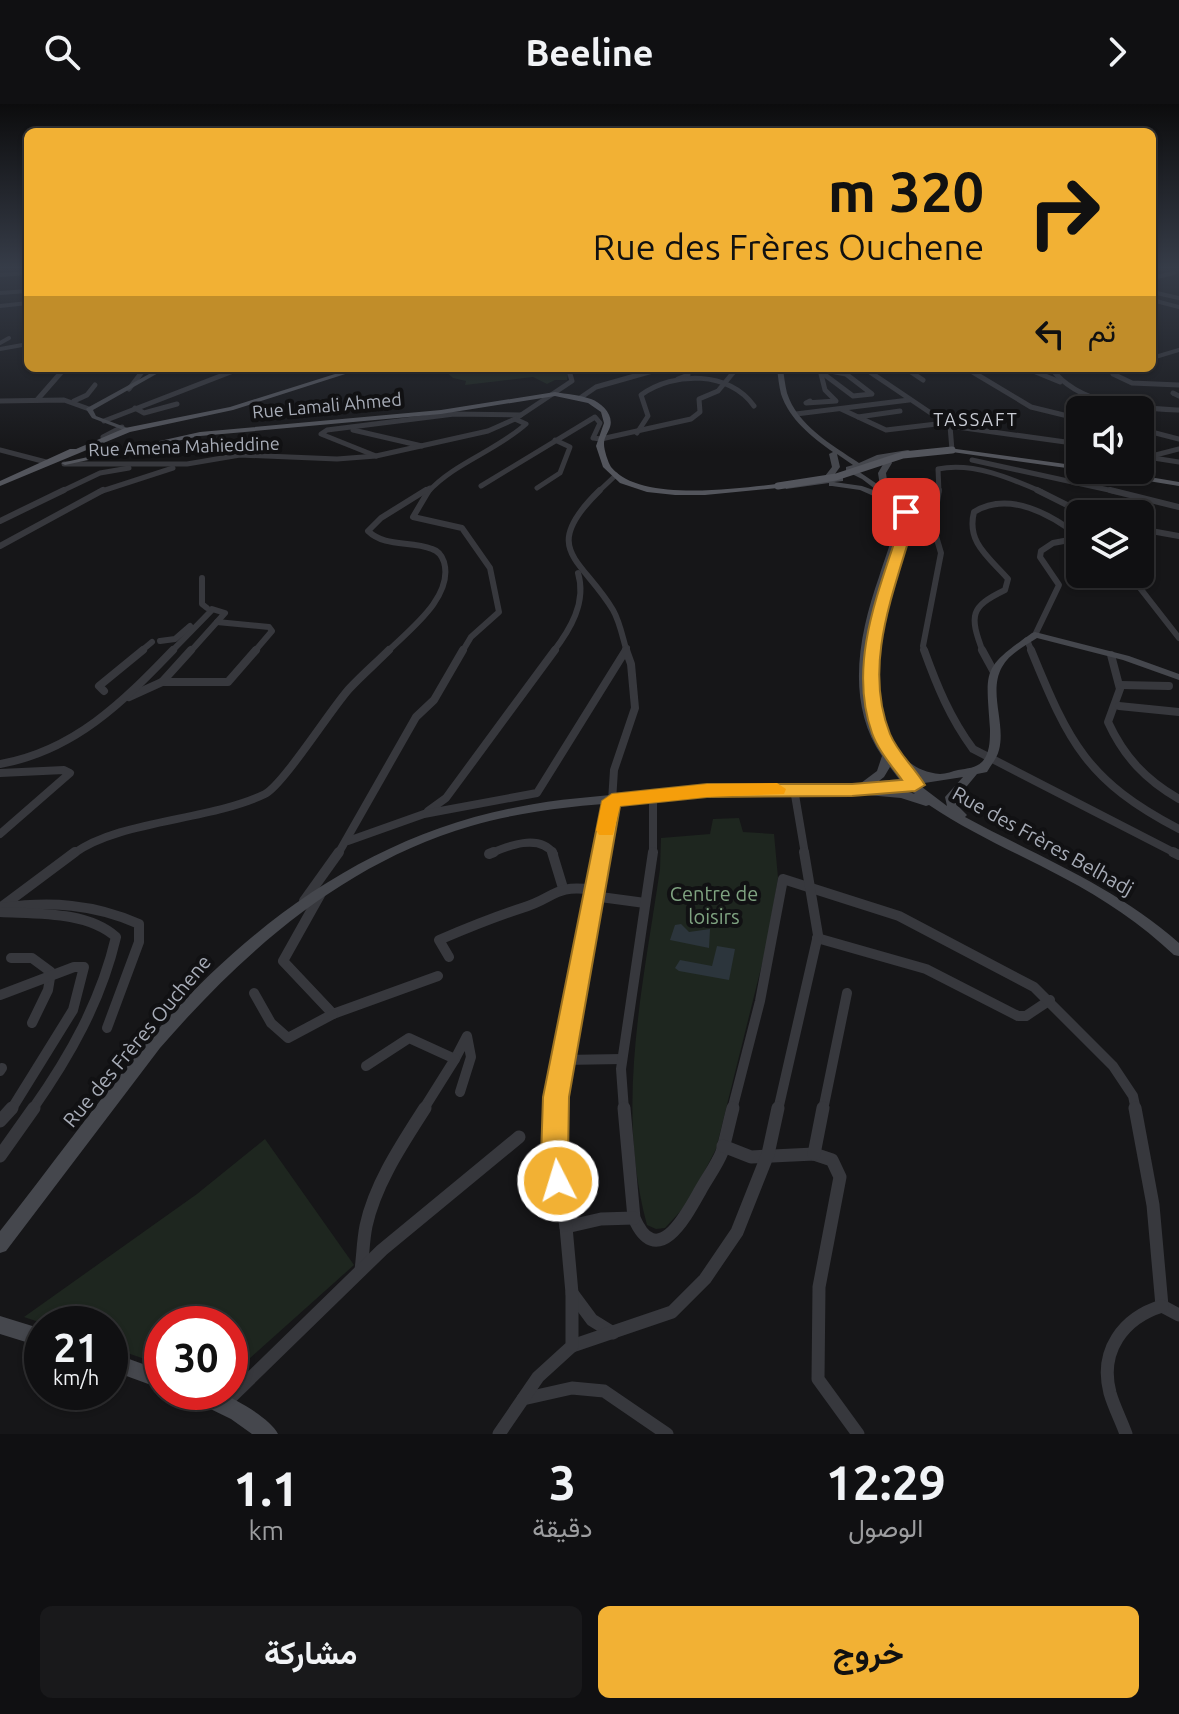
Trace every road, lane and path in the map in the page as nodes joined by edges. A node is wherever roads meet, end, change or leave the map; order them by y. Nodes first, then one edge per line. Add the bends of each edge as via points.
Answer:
1 (9, 338) dead end
2 (0, 343) edge
3 (24, 344) edge
4 (0, 349) edge
5 (1179, 350) edge
6 (1169, 353) junction
7 (1156, 357) edge
8 (1179, 357) edge
9 (62, 372) edge
10 (142, 372) edge
11 (157, 372) edge
12 (230, 372) edge
13 (348, 372) edge
14 (571, 372) edge
15 (649, 372) edge
16 (689, 372) edge
17 (734, 372) edge
18 (775, 372) edge
19 (781, 372) edge
20 (820, 372) edge
21 (823, 372) edge
22 (843, 372) edge
23 (870, 372) edge
24 (911, 372) edge
25 (973, 372) edge
26 (1035, 372) edge
27 (1053, 372) edge
28 (1115, 372) edge
29 (923, 380) dead end
30 (727, 382) junction
31 (665, 384) junction
32 (95, 385) dead end
33 (1179, 385) edge
34 (1071, 387) junction
35 (128, 390) junction
36 (825, 390) junction
37 (555, 394) junction
38 (580, 398) junction
39 (37, 400) junction
40 (910, 400) junction
41 (0, 401) edge
42 (537, 401) junction
43 (75, 402) junction
44 (99, 404) junction
45 (177, 404) dead end
46 (1154, 405) edge
47 (754, 406) dead end
48 (135, 408) junction
49 (89, 409) junction
50 (840, 409) junction
51 (1179, 409) edge
52 (900, 411) dead end
53 (796, 414) junction
54 (1066, 416) edge
55 (518, 417) junction
56 (857, 417) junction
57 (104, 421) junction
58 (948, 425) junction
59 (349, 428) junction
60 (125, 429) junction
61 (637, 433) junction
62 (1154, 433) edge
63 (601, 439) junction
64 (1179, 439) edge
65 (555, 440) junction
66 (1066, 442) edge
67 (425, 447) junction
68 (1179, 449) edge
69 (0, 450) edge
70 (952, 450) junction
71 (11, 452) junction
72 (834, 452) junction
73 (1154, 455) edge
74 (104, 456) junction
75 (376, 456) junction
76 (0, 457) edge
77 (970, 459) junction
78 (1154, 459) edge
79 (884, 460) junction
80 (57, 462) junction
81 (88, 462) junction
82 (1179, 462) edge
83 (145, 464) junction
84 (187, 464) junction
85 (1066, 467) edge
86 (858, 469) junction
87 (101, 471) junction
88 (616, 475) junction
89 (829, 476) junction
90 (1154, 480) edge
91 (819, 483) junction
92 (1179, 484) edge
93 (481, 486) dead end
94 (774, 486) junction
95 (0, 487) edge
96 (430, 488) junction
97 (537, 488) dead end
98 (884, 488) junction
99 (890, 500) junction
100 (1066, 505) edge
101 (1179, 507) edge
102 (0, 521) edge
103 (1066, 526) edge
104 (1154, 532) edge
105 (1179, 536) edge
106 (1066, 540) edge
107 (0, 546) edge
108 (574, 562) junction
109 (202, 578) dead end
110 (1140, 588) edge
111 (208, 610) junction
112 (217, 622) junction
113 (1031, 638) junction
114 (1179, 638) edge
115 (627, 647) junction
116 (1111, 655) junction
117 (994, 672) junction
118 (1179, 677) edge
119 (162, 682) junction
120 (1120, 685) junction
121 (1169, 686) dead end
122 (104, 691) dead end
123 (124, 700) junction
124 (1119, 706) junction
125 (1179, 712) edge
126 (889, 756) junction
127 (0, 764) edge
128 (979, 769) junction
129 (0, 773) edge
130 (910, 783) junction
131 (846, 788) junction
132 (794, 789) junction
133 (653, 796) junction
134 (1179, 799) edge
135 (612, 801) junction
136 (948, 812) junction
137 (424, 814) junction
138 (1179, 829) edge
139 (0, 834) edge
140 (986, 836) junction
141 (347, 841) junction
142 (489, 854) dead end
143 (1179, 855) edge
144 (811, 887) junction
145 (563, 888) junction
146 (321, 893) junction
147 (594, 893) junction
148 (645, 903) junction
149 (0, 909) edge
150 (297, 910) junction
151 (817, 938) junction
152 (1179, 951) edge
153 (449, 957) dead end
154 (11, 958) dead end
155 (438, 976) dead end
156 (51, 977) junction
157 (254, 993) dead end
158 (847, 993) dead end
159 (0, 995) edge
160 (1050, 1000) junction
161 (333, 1014) junction
162 (32, 1023) dead end
163 (107, 1028) dead end
164 (455, 1059) junction
165 (622, 1059) junction
166 (563, 1060) junction
167 (366, 1066) dead end
168 (460, 1092) dead end
169 (0, 1121) edge
170 (519, 1137) dead end
171 (723, 1146) junction
172 (768, 1154) junction
173 (814, 1154) junction
174 (0, 1156) edge
175 (634, 1218) junction
176 (566, 1227) junction
177 (0, 1245) edge
178 (361, 1271) junction
179 (572, 1293) junction
180 (1162, 1306) junction
181 (1179, 1315) edge
182 (0, 1325) edge
183 (24, 1332) edge
184 (613, 1333) junction
185 (572, 1346) junction
186 (248, 1382) edge
187 (523, 1399) junction
188 (232, 1410) edge
189 (268, 1434) edge
190 (499, 1434) edge
191 (667, 1434) edge
192 (858, 1434) edge
193 (1126, 1434) edge

1 - 2 street
3 - 4 street
5 - 6 street
6 - 7 street
6 - 8 street
9 - 39 street
10 - 35 street
11 - 35 main road
12 - 48 street
13 - 60 main road via 231,409
14 - 37 street via 572,381
15 - 38 street via 596,387
16 - 31 street
17 - 30 street
18 - 72 main road via 787,412
19 - 53 main road via 785,396
20 - 36 street
21 - 22 street via 853,396 872,394
23 - 40 street
24 - 29 street
25 - 54 street via 1031,407
26 - 34 street
27 - 34 street
28 - 33 street via 1132,383
30 - 31 street
30 - 47 street
30 - 61 street via 699,399 700,412 691,419
31 - 61 street via 642,393 648,416
32 - 43 street
34 - 51 street via 1113,402
35 - 44 main road
36 - 36 street via 836,401 807,404 824,399 817,392
37 - 38 main road, Rue Lamali Ahmed
37 - 42 main road, Rue Lamali Ahmed
38 - 63 main road via 608,417
39 - 41 street
39 - 43 street
40 - 50 street
40 - 58 street
42 - 55 street, Rue Amena Mahieddine
42 - 74 main road, Rue Lamali Ahmed via 200,434
43 - 44 main road
43 - 49 street
44 - 49 main road
45 - 48 street via 144,413
46 - 51 street
48 - 57 street
49 - 57 main road
50 - 53 street
50 - 56 street
52 - 56 street
53 - 72 main road
55 - 59 street via 454,414
55 - 67 street, Rue Amena Mahieddine via 488,431
55 - 96 street via 526,424 518,433
56 - 58 street via 886,430
57 - 60 main road
58 - 66 street
58 - 70 street
59 - 67 street
59 - 75 street via 321,435
60 - 80 main road
60 - 80 main road
61 - 63 street
62 - 64 street
63 - 65 street via 593,438 600,423 595,417
63 - 88 main road via 603,457
65 - 93 street
65 - 97 street via 570,447 560,473
67 - 75 street, Rue Amena Mahieddine
68 - 73 street
69 - 71 street
70 - 77 main road
70 - 79 main road
70 - 94 main road, bridge via 903,455 836,477
71 - 76 street
71 - 80 street
72 - 79 main road
72 - 86 main road
72 - 89 main road via 836,467
74 - 80 main road, Rue Lamali Ahmed
74 - 81 main road, Rue Lamali Ahmed
75 - 84 street, Rue Amena Mahieddine via 240,455
77 - 85 main road
77 - 100 street
77 - 101 street
77 - 128 street via 936,473 940,487 933,526 941,553 923,646
78 - 82 street
79 - 86 main road
79 - 98 main road
80 - 81 main road, Rue Lamali Ahmed
80 - 87 street
80 - 95 main road
80 - 95 main road
81 - 83 street, Rue Amena Mahieddine
83 - 84 street, Rue Amena Mahieddine
83 - 87 street
84 - 107 street via 107,488
86 - 89 main road
86 - 91 main road
86 - 98 main road
86 - 99 main road
87 - 102 street
88 - 94 main road via 640,487 680,494
88 - 108 street via 571,529 567,541
89 - 94 main road
90 - 92 main road
91 - 94 main road
91 - 99 main road via 853,486
96 - 141 street via 413,517 462,528 490,568 499,612 471,637 434,700 416,717
96 - 149 street via 368,531 378,540 434,549 446,570 442,589 424,615 349,689 269,792 229,808 82,847
98 - 126 main road via 907,517 873,640 873,706
99 - 126 main road via 900,523 868,622 863,671 867,718
103 - 117 street via 1009,505 987,505 974,512 972,540 1008,579 1005,590 977,609 980,645
104 - 105 street
106 - 113 street via 1041,551 1059,585
108 - 115 street via 614,611
108 - 137 street via 581,583 573,625 446,798
109 - 111 street via 202,605
110 - 114 street
111 - 112 street via 225,613
111 - 122 street via 175,639 156,642 99,686
111 - 123 street
112 - 119 street
112 - 119 street via 272,631 228,682
113 - 116 main road
113 - 117 main road
113 - 138 street via 1075,742 1103,781
115 - 135 street via 635,708 614,770
115 - 137 street via 537,793
116 - 118 main road
116 - 120 street
117 - 128 main road via 994,744
119 - 123 street
120 - 121 street
120 - 124 street
123 - 127 street via 58,746 33,758
124 - 125 street
124 - 134 street via 1108,722 1132,765 1143,778
126 - 128 main road via 917,772 940,775
126 - 130 main road
126 - 131 main road via 877,779
128 - 130 main road, Rue des Frères Ouchene via 953,780
128 - 140 main road via 953,792 952,801
128 - 143 street via 1133,829
129 - 139 street via 70,773
130 - 131 main road, Rue des Frères Ouchene
130 - 136 main road, Rue des Frères Belhadj
131 - 132 main road, Rue des Frères Ouchene
131 - 136 main road via 902,794
132 - 133 main road, Rue des Frères Ouchene
132 - 144 street
133 - 135 main road, Rue des Frères Ouchene
133 - 148 street via 652,868
135 - 146 main road, Rue des Frères Ouchene via 525,812 442,831 387,852
135 - 147 street
136 - 140 main road, Rue des Frères Belhadj
137 - 141 street
140 - 152 main road, Rue des Frères Belhadj via 1086,884
141 - 150 street
142 - 145 street via 518,844 547,846 555,855
144 - 151 street
144 - 160 street via 899,916 992,962
144 - 171 street via 783,879 760,1001
145 - 147 street
145 - 153 street via 439,940
146 - 150 main road, Rue des Frères Ouchene
146 - 161 street via 283,961
147 - 148 street
147 - 166 street
148 - 165 street
149 - 163 street via 75,904 114,911 139,924 139,942
149 - 174 street via 82,921 116,937 92,1008 56,1074
150 - 177 main road, Rue des Frères Ouchene via 210,982
151 - 160 street via 926,969 1018,1016
151 - 172 street
154 - 156 street via 32,958
155 - 161 street
156 - 159 street
156 - 162 street
156 - 169 street via 84,967 73,1010
157 - 161 street via 271,1023 288,1038
158 - 173 street
160 - 180 street via 1113,1066 1133,1096 1153,1205
164 - 167 street via 409,1038
164 - 168 street via 467,1036 471,1062
164 - 178 street via 406,1133 387,1174 366,1222
165 - 166 street
165 - 175 street
166 - 176 street via 554,1158
170 - 178 street
171 - 172 street via 751,1157
171 - 175 street via 681,1225 671,1234 649,1239
172 - 173 street
172 - 184 street via 737,1232 705,1279 672,1312
173 - 192 street via 832,1160 840,1177 819,1287 818,1379
175 - 176 street
176 - 179 street
178 - 186 street
179 - 184 street via 592,1320
179 - 185 street
180 - 181 street
180 - 193 street via 1140,1311 1122,1326 1112,1348 1107,1382
182 - 183 main road
184 - 185 street
185 - 187 street
187 - 190 street
187 - 191 street via 572,1388 604,1391
188 - 189 main road

